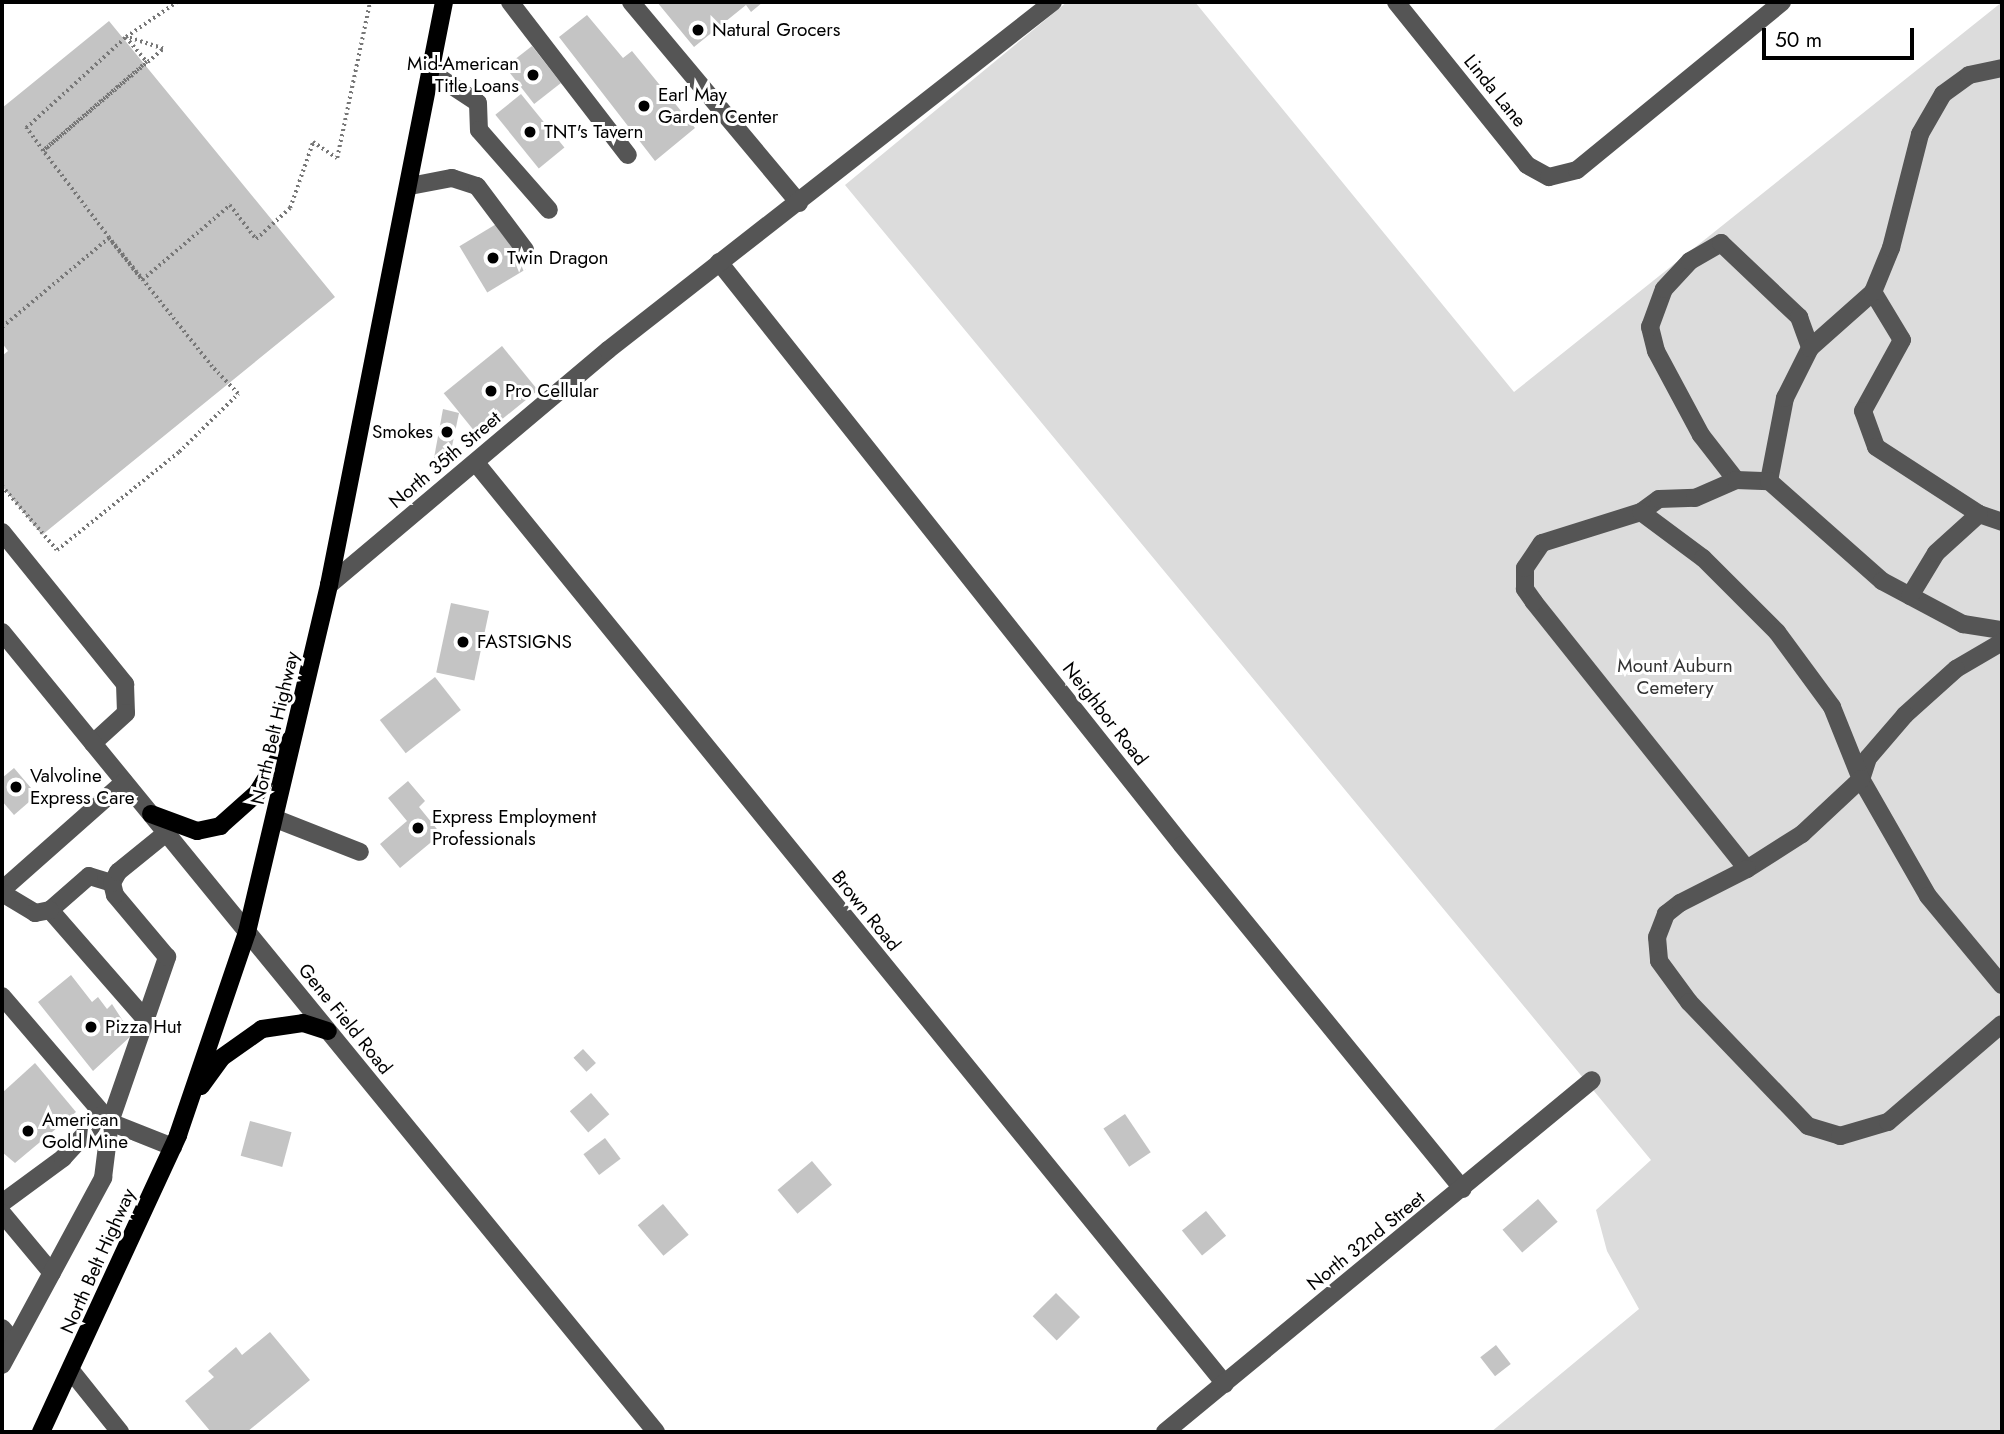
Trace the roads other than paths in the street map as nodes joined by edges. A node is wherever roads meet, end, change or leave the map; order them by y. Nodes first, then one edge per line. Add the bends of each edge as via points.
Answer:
1 (444, 2) edge
2 (510, 2) edge
3 (631, 2) edge
4 (1053, 2) edge
5 (1396, 2) edge
6 (1778, 3) edge
7 (2002, 68) edge
8 (431, 72) junction
9 (628, 155) dead end
10 (410, 186) junction
11 (799, 203) junction
12 (549, 210) dead end
13 (525, 250) dead end
14 (719, 262) junction
15 (1873, 292) junction
16 (1810, 348) junction
17 (476, 463) junction
18 (1736, 480) junction
19 (1769, 481) junction
20 (1641, 512) junction
21 (1979, 514) junction
22 (2002, 522) edge
23 (2, 532) edge
24 (329, 584) junction
25 (1910, 596) junction
26 (2002, 631) edge
27 (2, 632) edge
28 (2002, 642) edge
29 (299, 728) junction
30 (93, 743) junction
31 (1861, 779) junction
32 (124, 782) junction
33 (151, 814) junction
34 (276, 819) junction
35 (166, 833) junction
36 (359, 852) dead end
37 (1747, 869) junction
38 (112, 883) junction
39 (2, 891) edge
40 (50, 910) junction
41 (247, 932) junction
42 (2002, 985) edge
43 (2, 996) edge
44 (9, 1018) edge
45 (145, 1019) junction
46 (2002, 1024) edge
47 (328, 1031) junction
48 (1592, 1080) dead end
49 (189, 1103) junction
50 (106, 1118) junction
51 (173, 1147) junction
52 (1463, 1189) junction
53 (3, 1201) edge
54 (52, 1273) junction
55 (2, 1328) edge
56 (14, 1342) junction
57 (2, 1364) edge
58 (72, 1372) junction
59 (1225, 1384) junction
60 (41, 1432) edge
61 (120, 1432) edge
62 (656, 1432) edge
63 (1165, 1432) edge

1 - 8 main road, North Belt Highway
2 - 9 street
3 - 11 street
4 - 11 street, North 35th Street
5 - 6 street, Linda Lane via 1527,165 1549,177 1577,170
7 - 15 street via 1969,75 1943,94 1920,134 1891,248
8 - 10 main road, North Belt Highway
8 - 12 street via 478,103 479,130
10 - 13 street via 452,178 477,186
10 - 24 main road, North Belt Highway
11 - 14 street, North 35th Street
14 - 17 street, North 35th Street
14 - 52 street, Neighbor Road via 1182,845
15 - 16 street
15 - 21 street via 1902,340 1863,411 1876,447
16 - 18 street via 1799,317 1721,243 1690,261 1664,289 1650,327 1656,351 1695,425
16 - 19 street via 1786,398
17 - 24 street, North 35th Street
17 - 59 street, Brown Road
18 - 19 street
18 - 20 street via 1695,498 1659,499
19 - 25 street via 1882,581
20 - 31 street via 1737,588 1777,632 1832,708
20 - 37 street via 1542,543 1525,568 1525,589
21 - 22 street
21 - 25 street via 1936,553
23 - 30 street via 125,684 126,713
24 - 29 main road, North Belt Highway
25 - 26 street via 1963,624
27 - 30 street, Gene Field Road
28 - 31 street via 1956,669 1905,715 1868,758
29 - 33 main road via 257,793 220,826 197,831
29 - 34 main road, North Belt Highway
30 - 32 street, Gene Field Road
31 - 37 street via 1802,834
31 - 42 street via 1928,897
32 - 33 street, Gene Field Road
32 - 39 street
33 - 35 street, Gene Field Road
34 - 36 street
34 - 41 main road, North Belt Highway
35 - 38 street
35 - 41 street, Gene Field Road
37 - 46 street via 1667,914 1657,937 1660,961 1689,1002 1808,1126 1840,1136 1888,1122
38 - 40 street via 89,876
38 - 45 street via 115,895 167,957
39 - 40 street via 35,913
40 - 45 street
41 - 47 street, Gene Field Road
41 - 49 main road, North Belt Highway
43 - 44 street
44 - 50 street
45 - 50 street
47 - 49 main road via 303,1023 262,1029 221,1058
47 - 62 street, Gene Field Road
48 - 52 street, North 32nd Street
49 - 51 main road, North Belt Highway
50 - 51 street
50 - 53 street via 63,1158
50 - 54 street via 103,1178
51 - 58 main road, North Belt Highway
52 - 59 street, North 32nd Street
53 - 54 street
54 - 56 street
55 - 56 street
56 - 57 street
58 - 60 main road, North Belt Highway
58 - 61 street
59 - 63 street, North 32nd Street

